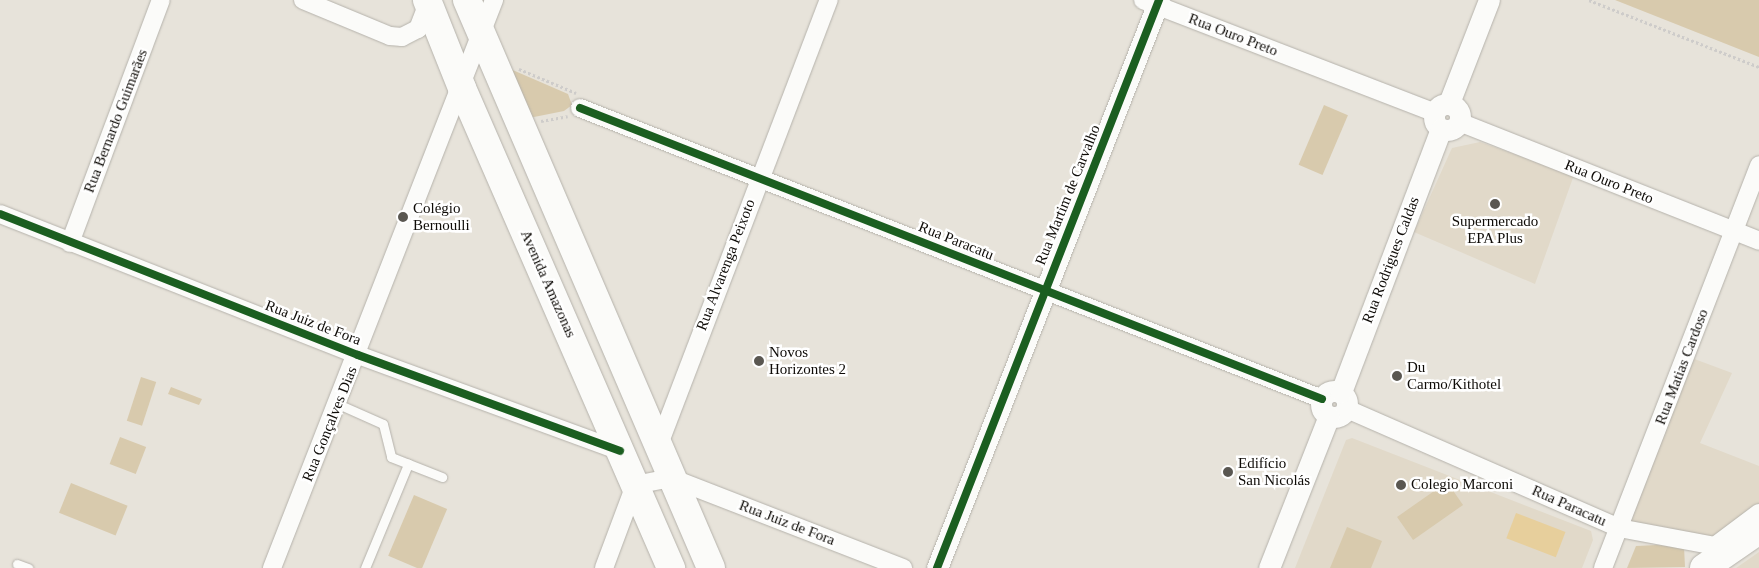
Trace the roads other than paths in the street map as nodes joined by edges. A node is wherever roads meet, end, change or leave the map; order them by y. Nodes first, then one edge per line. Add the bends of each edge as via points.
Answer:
1 (161, 0) edge
2 (303, 0) edge
3 (467, 0) edge
4 (494, 0) edge
5 (829, 0) edge
6 (1489, 0) edge
7 (427, 2) edge
8 (1153, 2) edge
9 (487, 45) junction
10 (462, 88) junction
11 (580, 108) road end
12 (1446, 116) junction
13 (1759, 166) edge
14 (759, 178) junction
15 (0, 214) edge
16 (1732, 232) junction
17 (1759, 242) edge
18 (70, 243) junction
19 (1044, 291) junction
20 (358, 356) junction
21 (338, 404) junction
22 (1334, 404) junction
23 (608, 447) junction
24 (658, 447) junction
25 (408, 464) junction
26 (442, 477) dead end
27 (671, 478) junction
28 (635, 486) junction
29 (1759, 513) edge
30 (1619, 528) junction
31 (1759, 530) edge
32 (1759, 550) edge
33 (1710, 557) edge
34 (17, 564) dead end
35 (28, 568) edge
36 (272, 568) edge
37 (365, 568) edge
38 (604, 568) edge
39 (671, 568) edge
40 (711, 568) edge
41 (902, 568) edge
42 (937, 568) edge
43 (1269, 568) edge
44 (1603, 568) edge
45 (1732, 568) edge

1 - 18 street, Rua Bernardo Guimarães
2 - 7 street via 390,36 402,37 418,29
3 - 9 main road
4 - 9 street, Rua Gonçalves Dias
5 - 14 street, Rua Alvarenga Peixoto
6 - 12 street, Rua Rodrigues Caldas
7 - 10 main road, Avenida Amazonas
8 - 12 street, Rua Ouro Preto
8 - 19 street, Rua Martim de Carvalho
9 - 10 street, Rua Gonçalves Dias
9 - 24 main road
10 - 20 street, Rua Gonçalves Dias
10 - 23 main road, Avenida Amazonas
11 - 14 street, Rua Paracatu
12 - 16 street, Rua Ouro Preto
12 - 22 street, Rua Rodrigues Caldas
13 - 16 street, Rua Matias Cardoso
14 - 19 street, Rua Paracatu
14 - 24 street, Rua Alvarenga Peixoto
15 - 18 street, Rua Juiz de Fora
16 - 17 street, Rua Ouro Preto
16 - 30 street, Rua Matias Cardoso via 1689,353
18 - 20 street, Rua Juiz de Fora
19 - 22 street, Rua Paracatu
19 - 42 street, Rua Martim de Carvalho
20 - 21 street, Rua Gonçalves Dias
20 - 23 street, Rua Juiz de Fora
21 - 25 lane via 383,424 391,457
21 - 36 street, Rua Gonçalves Dias
22 - 30 street, Rua Paracatu
22 - 43 street, Rua Rodrigues Caldas
23 - 28 main road, Avenida Amazonas
24 - 27 main road
25 - 26 lane
25 - 37 lane
27 - 28 street
27 - 40 main road
27 - 41 street, Rua Juiz de Fora
28 - 38 street
28 - 39 main road, Avenida Amazonas
29 - 33 street
30 - 33 street, Rua Paracatu
30 - 44 street, Rua Matias Cardoso
31 - 33 main road
32 - 45 main road
34 - 35 lane

